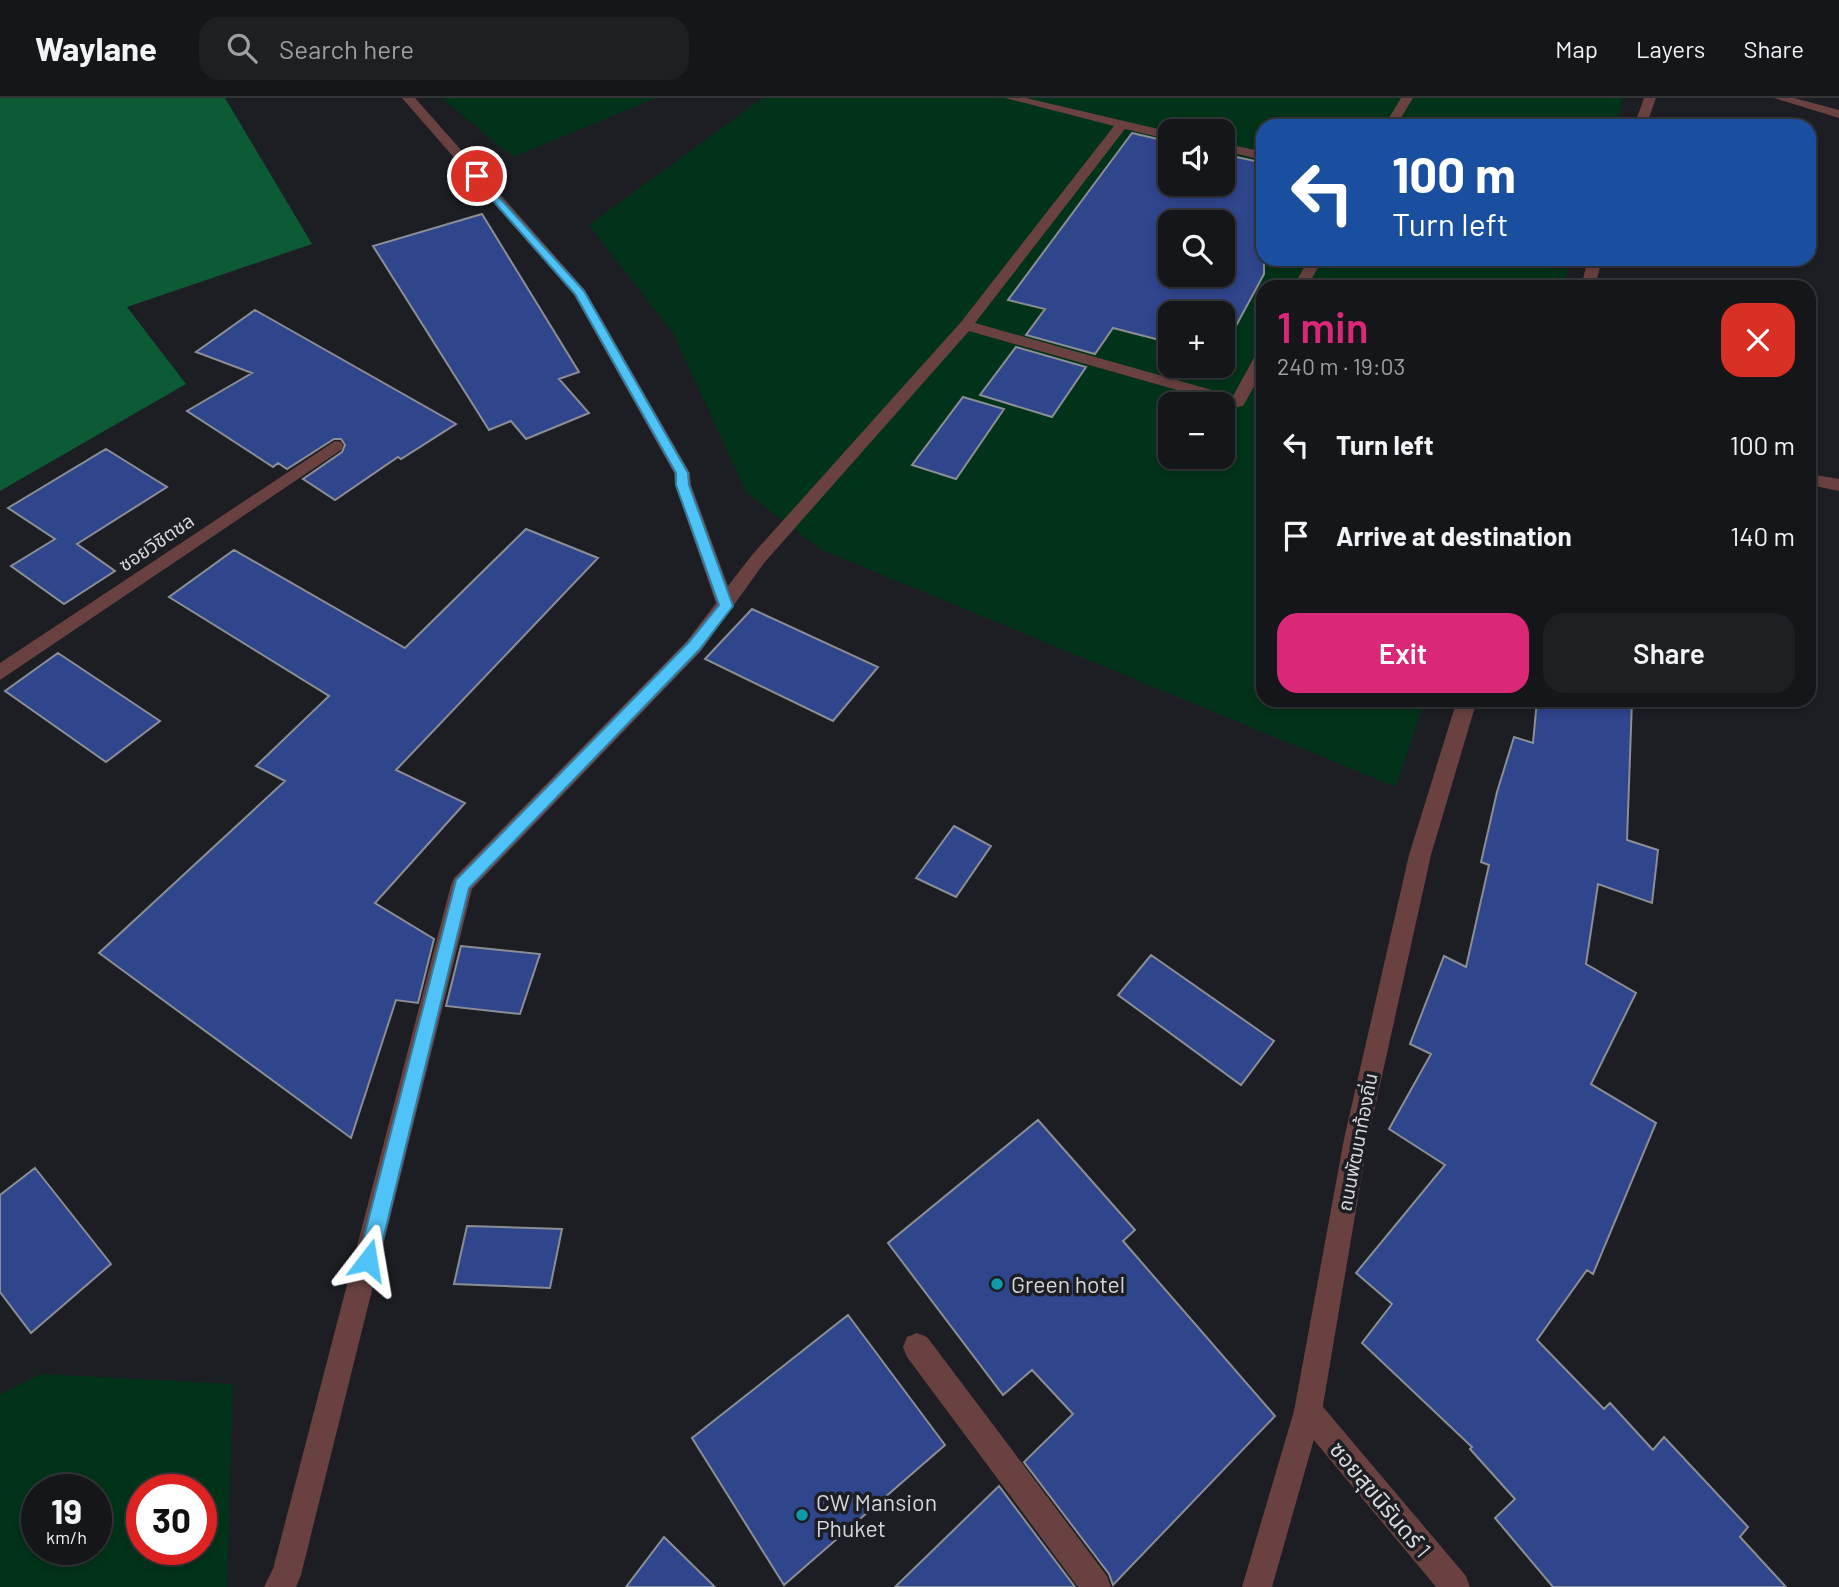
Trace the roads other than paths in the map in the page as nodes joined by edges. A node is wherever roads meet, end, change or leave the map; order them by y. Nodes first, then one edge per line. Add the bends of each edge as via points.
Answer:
1 (408, 98) edge
2 (1011, 98) edge
3 (1407, 98) edge
4 (1650, 98) edge
5 (1780, 98) edge
6 (1839, 114) edge
7 (1394, 119) edge
8 (1642, 119) edge
9 (1122, 125) junction
10 (1158, 133) edge
11 (1235, 150) edge
12 (1256, 154) edge
13 (966, 325) junction
14 (1256, 368) edge
15 (335, 446) dead end
16 (1816, 481) edge
17 (1839, 485) edge
18 (726, 606) junction
19 (0, 673) edge
20 (1465, 707) edge
21 (918, 1347) dead end
22 (1308, 1410) junction
23 (279, 1587) edge
24 (1096, 1587) edge
25 (1257, 1587) edge
26 (1455, 1587) edge

1 - 18 street via 580,293 682,473 682,485
2 - 9 street
3 - 7 street
4 - 8 street
5 - 6 street
9 - 10 street
9 - 13 street
11 - 12 street
13 - 14 street via 1237,402
13 - 18 street via 758,559
15 - 19 street, ซอยวิชิตชล
16 - 17 street
18 - 23 street via 694,646 462,885
20 - 22 street, ถนนพัฒนาท้องถิ่น via 1420,855 1356,1139
21 - 24 street
22 - 25 street, ถนนพัฒนาท้องถิ่น
22 - 26 street, ซอยสุขนิรันดร์ 1

